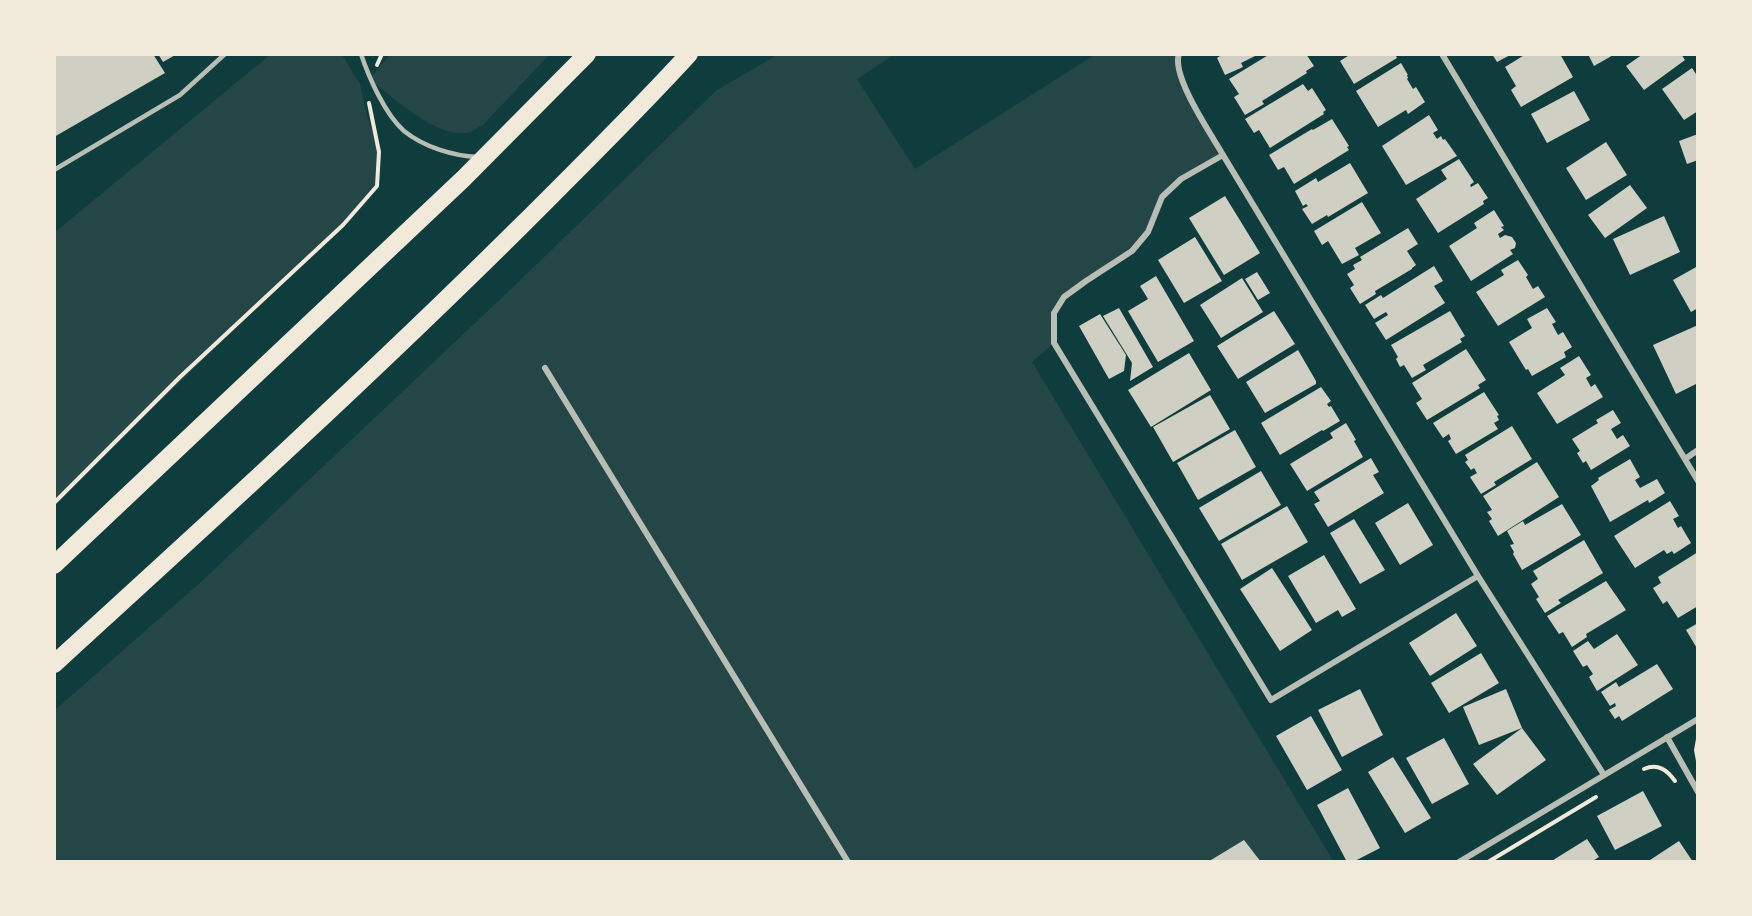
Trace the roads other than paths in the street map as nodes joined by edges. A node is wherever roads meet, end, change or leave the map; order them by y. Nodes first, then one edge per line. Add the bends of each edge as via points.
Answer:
1 (225, 54) edge
2 (361, 54) edge
3 (587, 54) edge
4 (689, 54) edge
5 (698, 54) edge
6 (1179, 54) edge
7 (1442, 54) edge
8 (645, 103) junction
9 (1223, 154) junction
10 (486, 157) junction
11 (54, 170) edge
12 (545, 368) dead end
13 (1698, 450) edge
14 (1684, 459) junction
15 (1698, 481) edge
16 (54, 565) edge
17 (1478, 576) junction
18 (54, 664) edge
19 (1698, 718) edge
20 (1667, 737) junction
21 (1604, 775) junction
22 (1698, 792) edge
23 (848, 862) edge
24 (1459, 862) edge

1 - 11 lane via 180,95
2 - 10 lane via 369,79 402,129 431,146 465,156
3 - 10 highway
4 - 8 highway
5 - 8 highway
6 - 9 street via 1185,90
7 - 14 street
8 - 18 highway via 441,306
9 - 17 street
9 - 17 street via 1181,179 1162,197 1148,232 1132,251 1064,297 1054,313 1054,344 1271,700
10 - 16 highway
12 - 23 street
13 - 14 street
14 - 15 street
17 - 21 street
19 - 20 street
20 - 21 street
20 - 22 street
21 - 24 street

